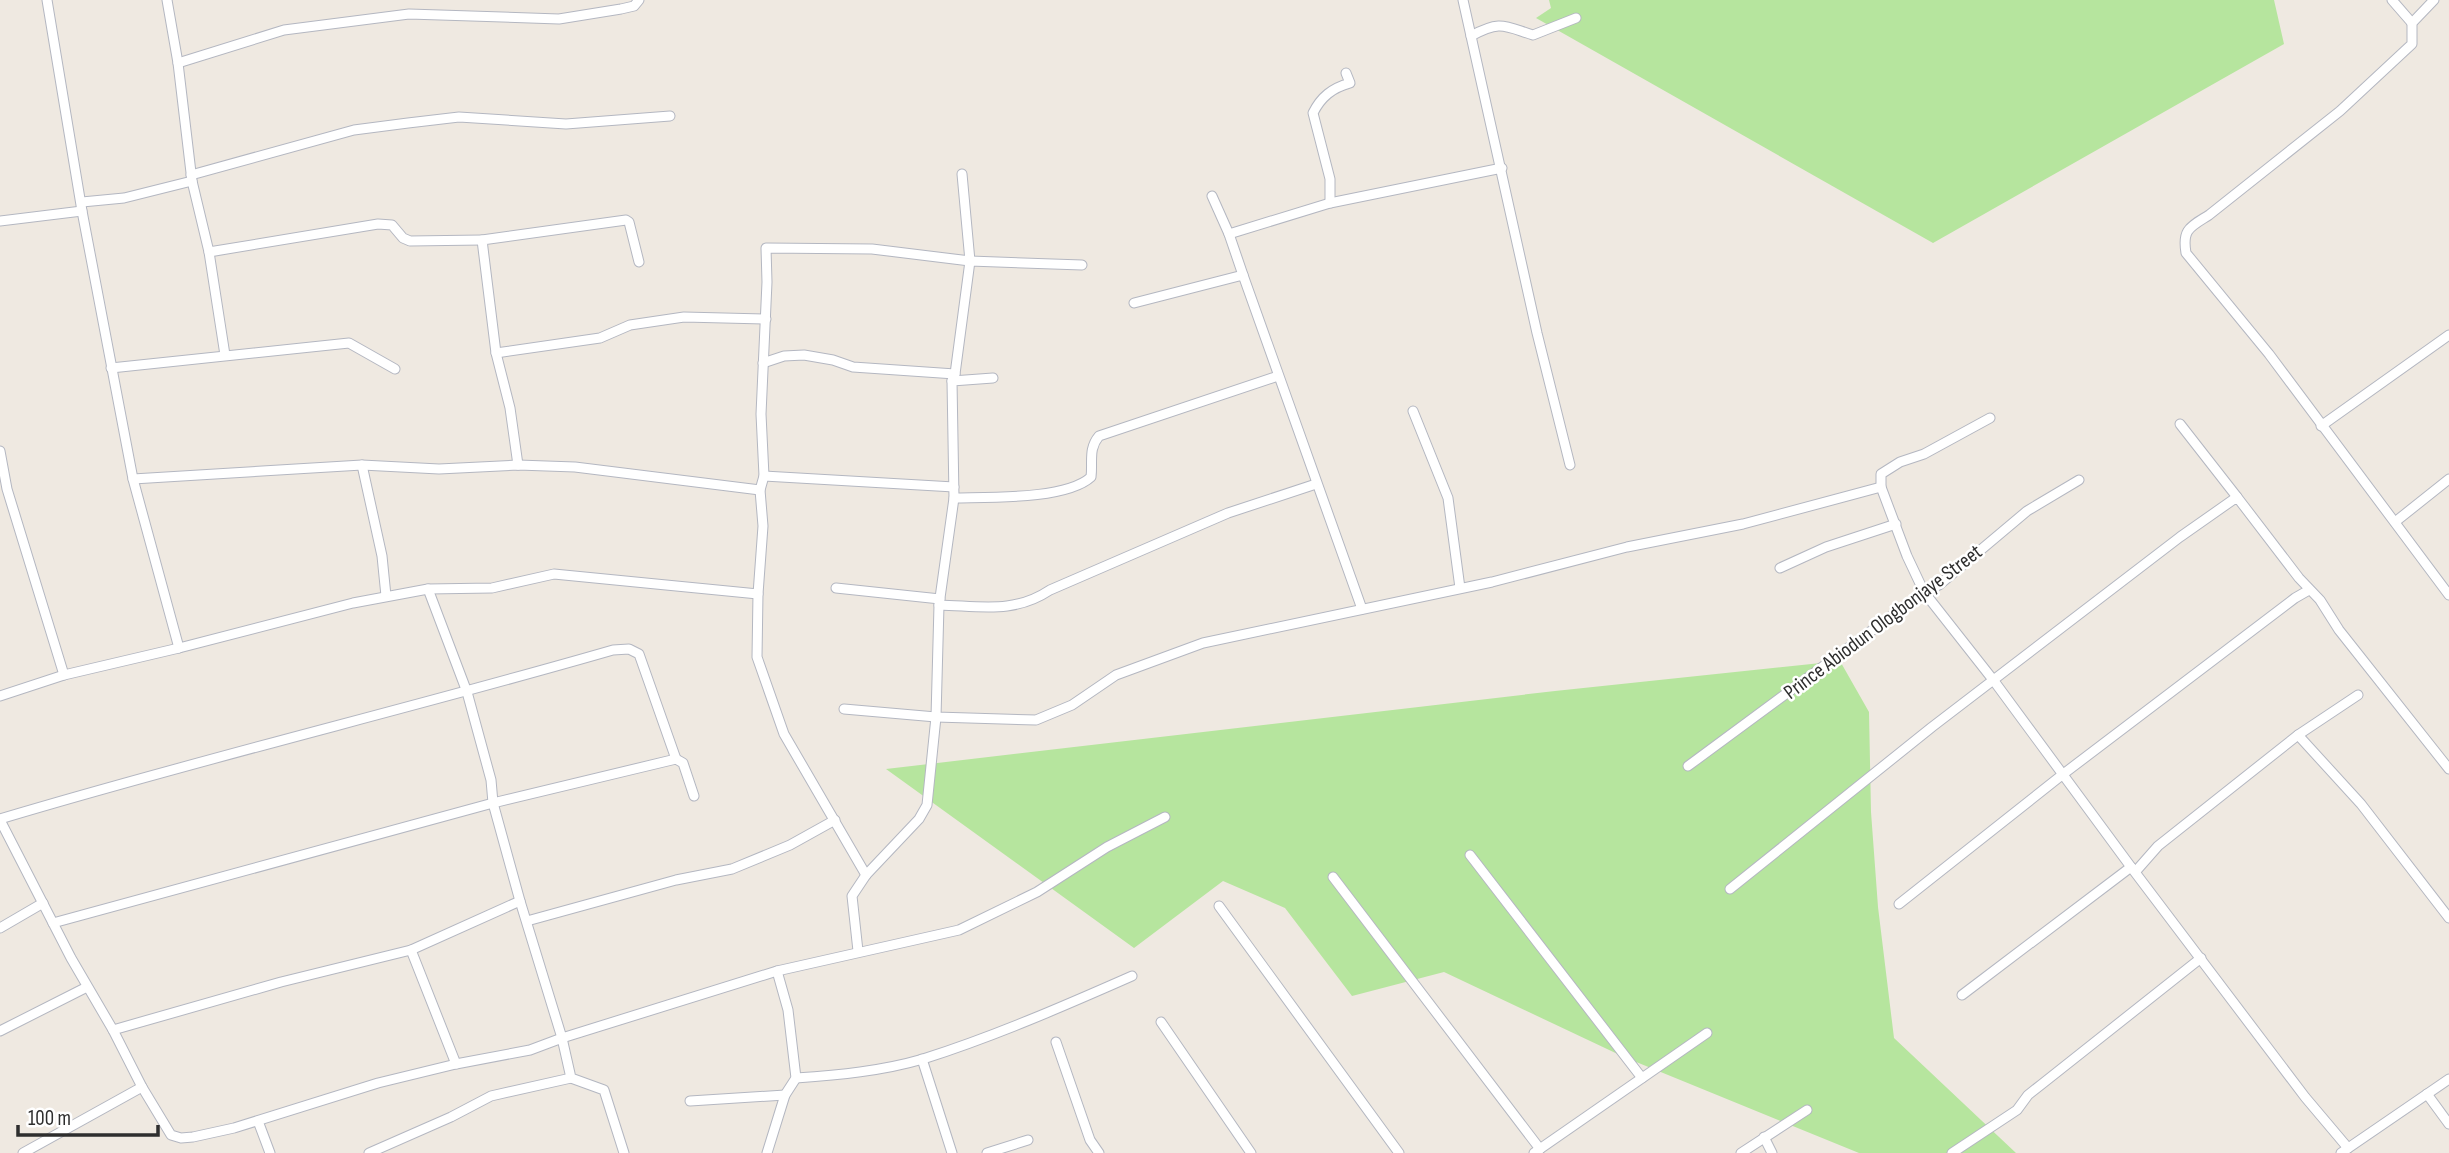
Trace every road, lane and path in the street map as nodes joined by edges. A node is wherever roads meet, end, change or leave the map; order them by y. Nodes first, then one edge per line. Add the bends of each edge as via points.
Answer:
1 (47, 0) edge
2 (167, 0) edge
3 (639, 0) edge
4 (1463, 0) edge
5 (2392, 0) edge
6 (2434, 0) edge
7 (1576, 18) dead end
8 (2412, 23) junction
9 (1471, 36) junction
10 (178, 63) junction
11 (1346, 73) dead end
12 (670, 116) dead end
13 (1502, 168) junction
14 (962, 174) dead end
15 (192, 178) junction
16 (1212, 196) dead end
17 (1330, 203) junction
18 (82, 207) junction
19 (0, 221) edge
20 (1229, 234) junction
21 (482, 240) junction
22 (209, 252) junction
23 (970, 261) junction
24 (639, 262) dead end
25 (1082, 265) dead end
26 (1243, 275) junction
27 (1134, 303) dead end
28 (766, 319) junction
29 (2449, 335) edge
30 (496, 353) junction
31 (225, 355) junction
32 (763, 363) junction
33 (111, 368) junction
34 (395, 369) dead end
35 (1278, 376) junction
36 (954, 377) junction
37 (993, 378) dead end
38 (1413, 411) dead end
39 (1990, 418) dead end
40 (2180, 424) dead end
41 (2321, 426) junction
42 (0, 451) edge
43 (362, 464) junction
44 (518, 465) junction
45 (1570, 465) dead end
46 (764, 476) junction
47 (133, 479) junction
48 (2449, 479) edge
49 (2079, 480) dead end
50 (1316, 484) junction
51 (954, 487) junction
52 (1881, 487) junction
53 (760, 490) junction
54 (2237, 497) junction
55 (954, 498) junction
56 (2395, 522) junction
57 (1896, 524) junction
58 (1780, 568) dead end
59 (836, 588) dead end
60 (1460, 588) junction
61 (428, 589) junction
62 (2309, 590) junction
63 (1924, 592) junction
64 (758, 594) junction
65 (2449, 595) edge
66 (386, 596) junction
67 (940, 601) junction
68 (1362, 609) junction
69 (179, 648) junction
70 (64, 675) junction
71 (1994, 681) junction
72 (467, 692) junction
73 (2358, 695) dead end
74 (0, 696) edge
75 (844, 709) dead end
76 (936, 717) junction
77 (2298, 735) junction
78 (676, 759) junction
79 (1688, 766) dead end
80 (2449, 769) edge
81 (2062, 775) junction
82 (694, 796) dead end
83 (493, 803) junction
84 (1165, 817) dead end
85 (0, 820) edge
86 (835, 820) junction
87 (1470, 855) dead end
88 (2134, 869) junction
89 (866, 875) junction
90 (1333, 877) dead end
91 (1730, 889) dead end
92 (520, 901) junction
93 (43, 903) junction
94 (1899, 904) dead end
95 (1219, 906) dead end
96 (2449, 918) edge
97 (527, 921) junction
98 (53, 923) junction
99 (0, 928) edge
100 (411, 950) junction
101 (858, 951) junction
102 (2201, 958) junction
103 (777, 971) junction
104 (1132, 976) dead end
105 (86, 987) junction
106 (1962, 995) dead end
107 (1161, 1022) dead end
108 (113, 1030) junction
109 (0, 1031) edge
110 (1707, 1033) dead end
111 (562, 1038) junction
112 (1055, 1042) dead end
113 (922, 1059) junction
114 (456, 1063) junction
115 (571, 1078) junction
116 (796, 1078) junction
117 (1642, 1079) junction
118 (2449, 1079) edge
119 (142, 1087) junction
120 (2427, 1094) junction
121 (785, 1095) junction
122 (690, 1101) dead end
123 (1807, 1110) dead end
124 (258, 1121) junction
125 (2449, 1124) edge
126 (1764, 1137) junction
127 (1028, 1140) dead end
128 (2345, 1150) edge
129 (1537, 1151) edge
130 (23, 1153) edge
131 (270, 1153) edge
132 (369, 1153) edge
133 (624, 1153) edge
134 (767, 1153) edge
135 (952, 1153) edge
136 (987, 1153) edge
137 (1099, 1153) edge
138 (1251, 1153) edge
139 (1399, 1153) edge
140 (1741, 1153) edge
141 (1772, 1153) edge
142 (1952, 1153) edge

1 - 18 street
2 - 10 street
3 - 10 street via 634,6 559,19 409,14 284,30
4 - 9 street
5 - 8 street
6 - 8 street
7 - 9 street via 1533,34 1501,25
8 - 41 street via 2412,44 2340,111 2189,227 2183,238 2186,253
9 - 13 street
10 - 15 street
11 - 17 street via 1350,83 1327,94 1313,113 1330,179
12 - 15 street via 566,124 459,117 354,130
13 - 17 street
13 - 45 street
14 - 23 street
15 - 18 street
15 - 22 street
16 - 20 street
17 - 20 street
18 - 19 street
18 - 33 street
20 - 26 street
21 - 22 street via 410,241 391,225 378,224
21 - 24 street via 626,220
21 - 30 street
22 - 31 street
23 - 25 street
23 - 28 street via 872,249 766,248
23 - 36 street
26 - 27 street
26 - 35 street
28 - 30 street via 684,317 630,325 600,338
28 - 32 street
29 - 41 street
30 - 44 street
31 - 33 street
31 - 34 street via 349,343
32 - 36 street via 804,355 853,367
32 - 46 street
33 - 47 street
35 - 50 street
35 - 55 street via 1099,436 1091,452 1091,477 1083,484 1030,496
36 - 37 street
36 - 51 street
38 - 60 street via 1448,498
39 - 52 street via 1881,474
40 - 54 street
41 - 56 street
42 - 70 street via 7,489
43 - 44 street via 439,469
43 - 47 street
43 - 66 street
44 - 53 street via 575,467
46 - 51 street
46 - 53 street
47 - 69 street
48 - 56 street
49 - 63 street, Prince Abiodun Ologbonjaye Street via 2027,511 1939,585
50 - 67 street via 1228,513 1035,600 1008,608
50 - 68 street
51 - 55 street
52 - 57 street
52 - 60 street via 1743,524
53 - 64 street via 763,526
54 - 62 street
54 - 71 street
55 - 67 street
56 - 65 street
57 - 58 street
57 - 63 street
59 - 67 street
60 - 68 street
61 - 64 street via 492,588 554,574
61 - 66 street
61 - 72 street
62 - 80 street
62 - 81 street
63 - 71 street
63 - 79 street, Prince Abiodun Ologbonjaye Street
64 - 86 street via 757,657 784,734
66 - 69 street
67 - 76 street
68 - 76 street via 1203,643 1116,675 1072,705 1036,720
69 - 70 street
70 - 74 street
71 - 81 street
71 - 91 street
72 - 78 street via 629,649 639,654
72 - 83 street
72 - 85 street via 125,782
73 - 77 street
75 - 76 street
76 - 89 street via 925,812
77 - 88 street
77 - 96 street via 2361,804
78 - 82 street via 683,763
78 - 83 street
81 - 88 street
81 - 94 street
83 - 92 street
83 - 98 street
84 - 101 street via 1037,892 959,930
85 - 93 street
86 - 89 street
86 - 97 street via 732,869
87 - 117 street
88 - 102 street
88 - 106 street
89 - 101 street via 851,903
90 - 129 street
92 - 97 street
92 - 100 street
93 - 98 street
93 - 99 street
95 - 139 street
97 - 111 street
98 - 105 street
100 - 108 street
100 - 114 street
101 - 103 street
102 - 128 street
102 - 142 street via 2028,1095 2017,1110
103 - 111 street
103 - 116 street via 788,1010
104 - 113 street via 1048,1013
105 - 108 street
105 - 109 street
107 - 138 street
108 - 119 street
110 - 117 street
111 - 114 street via 530,1050
111 - 115 street
112 - 137 street via 1090,1140
113 - 116 street via 853,1073
113 - 135 street
114 - 124 street
115 - 132 street via 491,1096
115 - 133 street via 604,1090
116 - 121 street
117 - 129 street
118 - 120 street
119 - 124 street via 171,1135 181,1138
119 - 130 street
120 - 125 street
120 - 128 street
121 - 122 street
121 - 134 street
123 - 126 street
124 - 131 street
126 - 140 street
126 - 141 street
127 - 136 street

